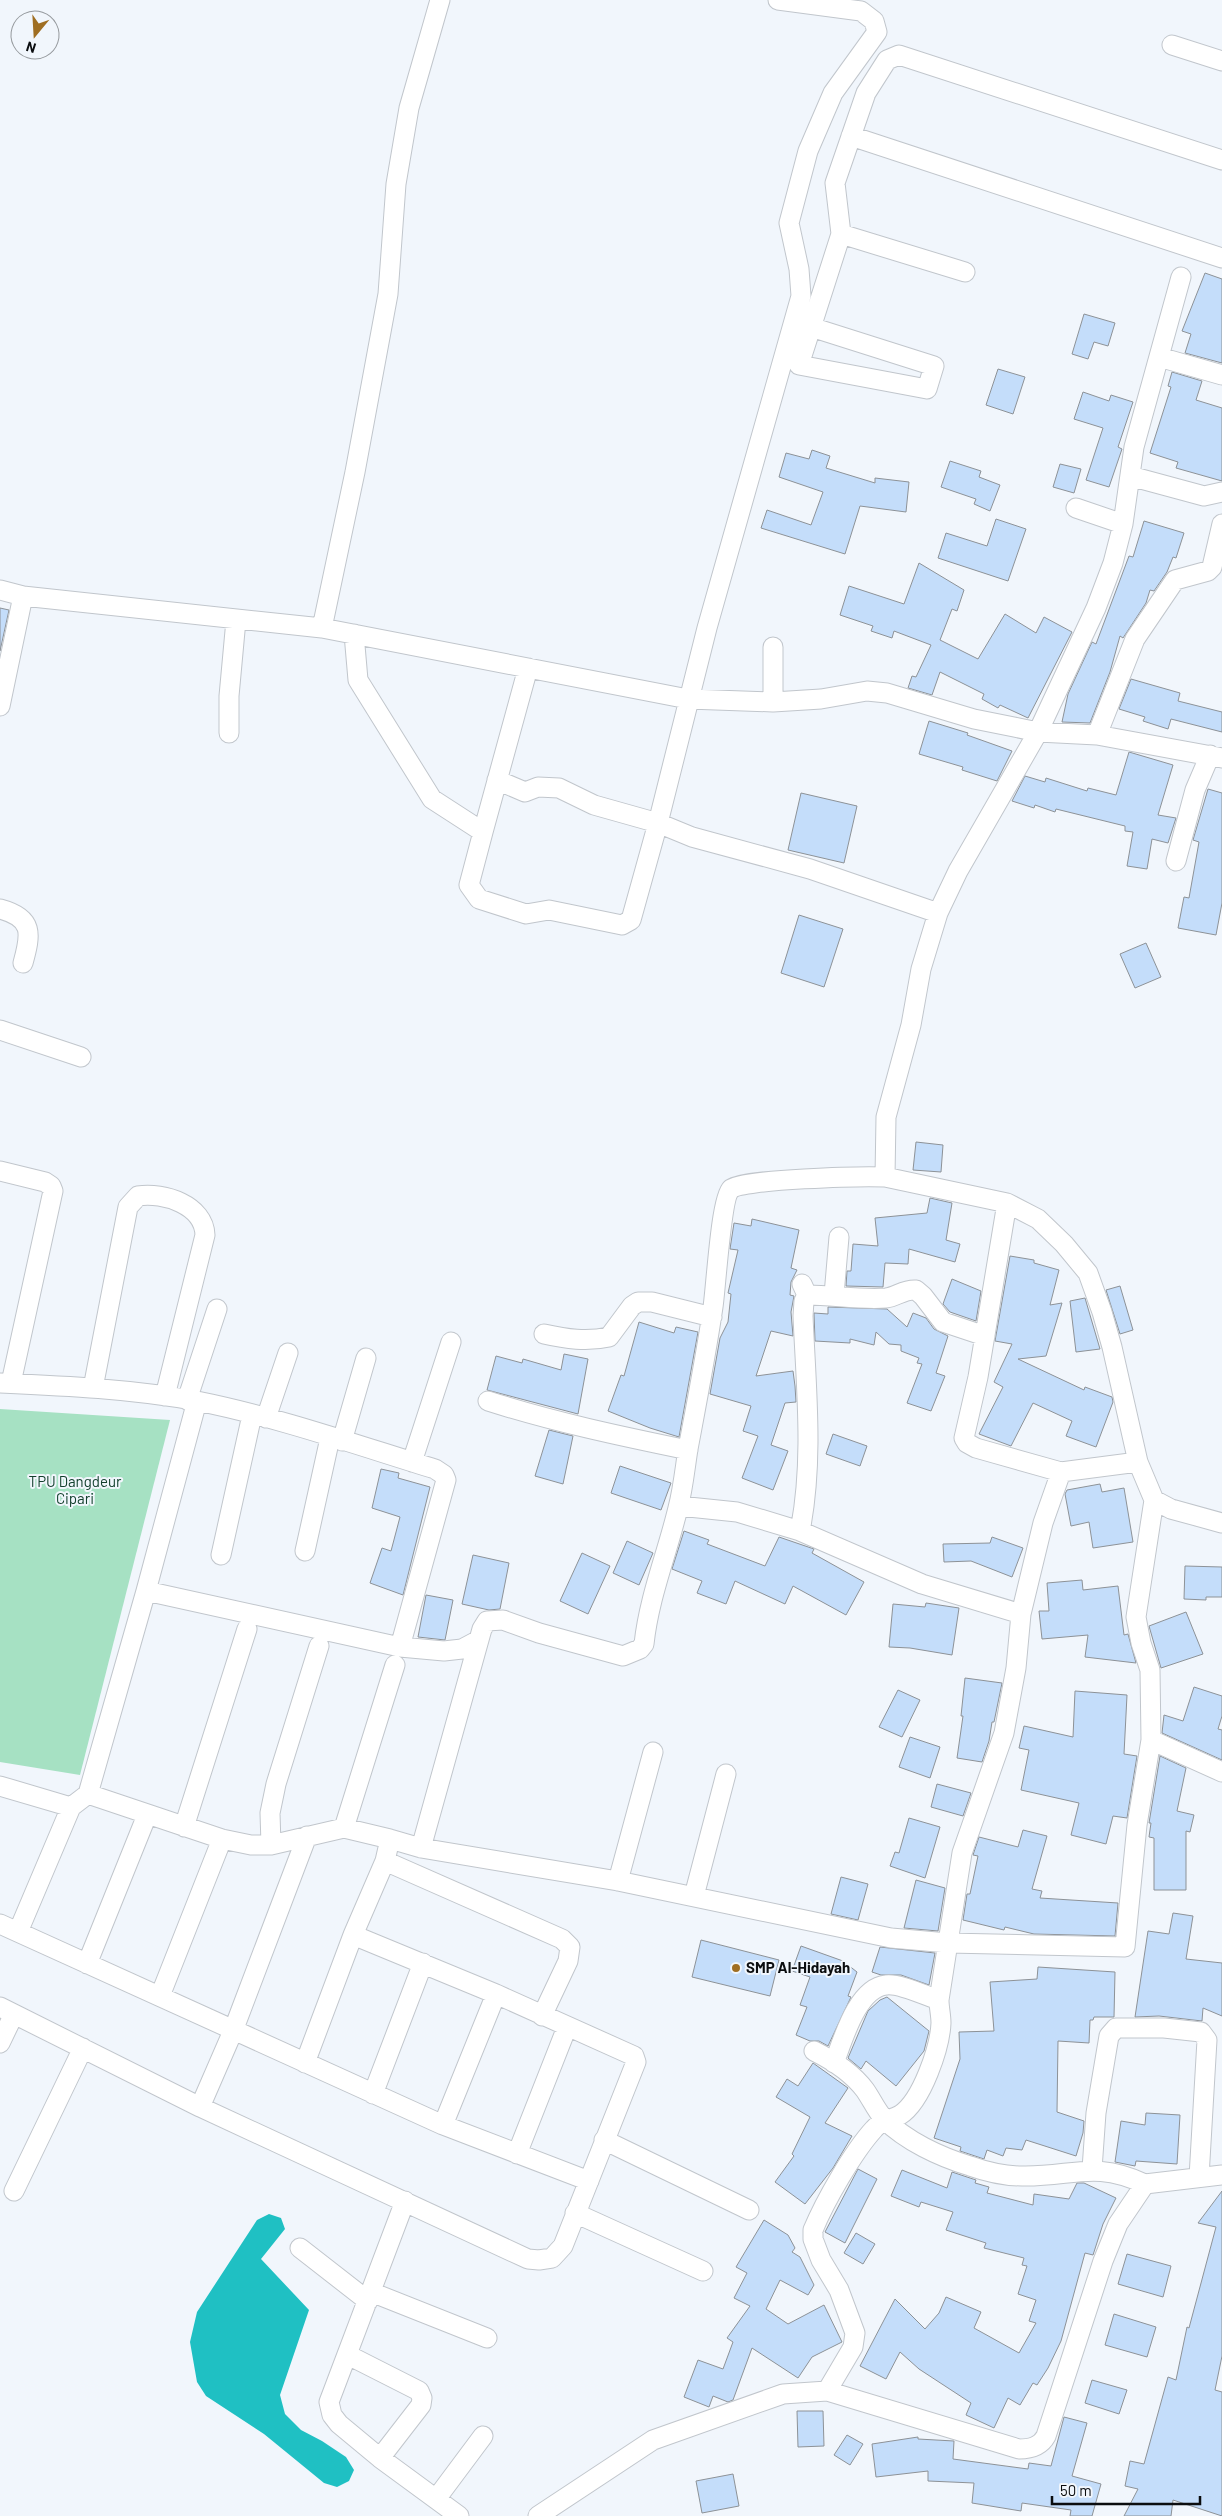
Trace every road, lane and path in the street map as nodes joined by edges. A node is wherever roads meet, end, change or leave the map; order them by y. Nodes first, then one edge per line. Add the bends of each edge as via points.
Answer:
1 (440, 0) edge
2 (778, 0) edge
3 (1172, 45) dead end
4 (1222, 61) edge
5 (851, 136) junction
6 (1222, 160) edge
7 (841, 234) junction
8 (1222, 258) edge
9 (965, 272) dead end
10 (1181, 277) dead end
11 (811, 327) junction
12 (1159, 357) junction
13 (1222, 375) edge
14 (1130, 476) junction
15 (1222, 492) edge
16 (1076, 508) dead end
17 (1123, 524) junction
18 (1222, 524) edge
19 (0, 590) edge
20 (23, 596) junction
21 (236, 620) junction
22 (322, 628) junction
23 (354, 634) junction
24 (773, 647) dead end
25 (528, 668) junction
26 (688, 699) junction
27 (774, 702) junction
28 (0, 706) edge
29 (1038, 732) junction
30 (229, 733) dead end
31 (1097, 735) junction
32 (1216, 757) edge
33 (497, 780) junction
34 (658, 823) junction
35 (482, 832) junction
36 (1176, 861) dead end
37 (0, 909) edge
38 (938, 913) junction
39 (23, 963) dead end
40 (0, 1030) edge
41 (81, 1057) dead end
42 (0, 1171) edge
43 (885, 1177) junction
44 (1007, 1203) junction
45 (839, 1238) dead end
46 (834, 1295) junction
47 (216, 1309) dead end
48 (712, 1317) junction
49 (544, 1334) dead end
50 (985, 1336) junction
51 (451, 1342) dead end
52 (288, 1353) dead end
53 (366, 1358) dead end
54 (6, 1383) edge
55 (93, 1388) junction
56 (165, 1396) junction
57 (192, 1401) junction
58 (488, 1401) dead end
59 (259, 1417) junction
60 (336, 1439) junction
61 (688, 1450) junction
62 (412, 1462) junction
63 (1138, 1462) junction
64 (1061, 1472) junction
65 (1154, 1500) junction
66 (679, 1506) junction
67 (1222, 1523) edge
68 (800, 1530) junction
69 (305, 1551) dead end
70 (221, 1555) dead end
71 (146, 1591) junction
72 (1021, 1614) junction
73 (247, 1629) dead end
74 (479, 1640) junction
75 (319, 1646) dead end
76 (400, 1646) junction
77 (395, 1665) dead end
78 (1151, 1740) junction
79 (653, 1752) dead end
80 (1222, 1772) edge
81 (726, 1774) dead end
82 (0, 1786) edge
83 (88, 1794) junction
84 (71, 1807) junction
85 (147, 1815) junction
86 (184, 1826) junction
87 (344, 1828) junction
88 (307, 1836) junction
89 (222, 1839) junction
90 (390, 1839) junction
91 (271, 1845) junction
92 (421, 1848) junction
93 (385, 1861) junction
94 (618, 1881) junction
95 (694, 1896) junction
96 (0, 1924) edge
97 (18, 1932) junction
98 (353, 1935) junction
99 (948, 1943) junction
100 (422, 1963) junction
101 (87, 1964) junction
102 (496, 1994) junction
103 (160, 1996) junction
104 (939, 2000) junction
105 (7, 2011) edge
106 (542, 2016) junction
107 (567, 2027) junction
108 (233, 2031) junction
109 (0, 2043) edge
110 (84, 2048) junction
111 (814, 2051) dead end
112 (305, 2063) junction
113 (834, 2063) junction
114 (373, 2094) junction
115 (200, 2108) junction
116 (885, 2120) junction
117 (443, 2125) junction
118 (604, 2140) junction
119 (517, 2154) junction
120 (1092, 2169) junction
121 (1222, 2175) edge
122 (1199, 2177) junction
123 (589, 2181) junction
124 (1145, 2184) junction
125 (14, 2191) dead end
126 (405, 2201) junction
127 (749, 2210) dead end
128 (574, 2213) junction
129 (300, 2248) dead end
130 (704, 2271) dead end
131 (370, 2297) junction
132 (487, 2338) dead end
133 (348, 2355) junction
134 (827, 2391) junction
135 (483, 2436) dead end
136 (380, 2458) junction
137 (436, 2499) junction
138 (459, 2516) edge
139 (538, 2516) edge

1 - 22 street via 409,108 396,184 388,294
2 - 26 street via 861,11 874,21 877,32 833,93 808,151 789,223 801,296
3 - 4 street
5 - 6 street via 866,93 887,60 900,55
5 - 7 street via 835,183
5 - 8 street
7 - 9 street
7 - 11 street
10 - 12 street
11 - 11 street via 934,366 927,388 799,365
12 - 13 street
12 - 14 street via 1134,447
14 - 15 street via 1204,496
14 - 17 street
16 - 17 street
17 - 29 street via 1096,608
18 - 31 street via 1212,567 1208,572 1175,580 1135,639
19 - 20 street
20 - 21 street
20 - 28 street
21 - 22 street
21 - 30 street
22 - 23 street
23 - 25 street
23 - 35 street via 358,680 432,799
24 - 27 street
25 - 26 street
25 - 33 street
26 - 27 street
26 - 34 street
27 - 29 street via 821,700 867,691 887,693 974,719
29 - 31 street
29 - 38 street via 958,871
31 - 32 street
32 - 36 street via 1195,790
33 - 34 street via 525,792 538,787 559,788 594,805
33 - 35 street
34 - 35 street via 631,920 622,926 549,910 526,914 479,899 469,885
34 - 38 street via 692,837 810,869
37 - 39 street via 10,912 27,925 29,933
38 - 43 street via 921,968 911,1025 886,1117
40 - 41 street
42 - 54 street via 46,1182 53,1191
43 - 44 street
43 - 48 street via 764,1182 732,1187 725,1200
44 - 50 street
44 - 63 street via 1038,1219 1088,1274 1112,1347
45 - 46 street
46 - 50 street via 888,1298 916,1290 943,1322
46 - 68 street via 805,1289 802,1316 808,1434 807,1495
47 - 57 street
48 - 49 street via 652,1302 638,1302 609,1337 596,1340
48 - 61 street
50 - 64 street via 965,1430 967,1444
51 - 62 street
52 - 59 street
53 - 60 street
54 - 55 street
55 - 56 street
55 - 56 street via 128,1207 138,1196 154,1195 198,1213 205,1226
56 - 57 street
57 - 59 street
57 - 71 street
58 - 61 street via 590,1430
59 - 60 street
59 - 70 street
60 - 62 street
60 - 69 street
61 - 66 street
62 - 76 street via 435,1469 446,1480
63 - 64 street
63 - 65 street
64 - 72 street via 1043,1523
65 - 67 street via 1171,1509
65 - 78 street via 1136,1616 1150,1670
66 - 68 street via 737,1512
66 - 74 street via 651,1599 644,1644 640,1649 623,1656 503,1620 487,1621
68 - 72 street via 922,1584
71 - 76 street
71 - 83 street
72 - 99 street via 1016,1668 1004,1733 962,1853
73 - 86 street
74 - 76 street via 462,1649 444,1651
74 - 92 street
75 - 91 street via 272,1803
77 - 87 street
78 - 80 street
78 - 99 street via 1137,1825 1125,1947
79 - 94 street
81 - 95 street
82 - 84 street
83 - 84 street
83 - 85 street
84 - 97 street
85 - 86 street
85 - 101 street
86 - 89 street
87 - 88 street
87 - 90 street
88 - 91 street
88 - 108 street
89 - 91 street
89 - 103 street
90 - 92 street
90 - 93 street
92 - 94 street
93 - 98 street
93 - 106 street via 562,1939 570,1947 568,1961
94 - 95 street
95 - 99 street via 891,1938
96 - 97 street
97 - 101 street
98 - 100 street
98 - 112 street
99 - 104 street
100 - 102 street
100 - 114 street
101 - 103 street
102 - 106 street
102 - 117 street
103 - 108 street
104 - 113 street via 893,1985 869,1992 855,2011
104 - 116 street via 941,2024 929,2074 908,2107 900,2115
105 - 109 street
105 - 110 street
106 - 107 street
107 - 118 street via 634,2056 636,2062
107 - 119 street
108 - 112 street
108 - 115 street
110 - 115 street
110 - 125 street
111 - 113 street
112 - 114 street
113 - 116 street via 864,2088
114 - 117 street
115 - 126 street
116 - 120 street via 926,2149 993,2173 1022,2176
116 - 134 street via 863,2142 813,2230 821,2260 840,2290 855,2333 853,2347
117 - 119 street
118 - 123 street
118 - 127 street
119 - 123 street
120 - 122 street via 1096,2113 1109,2036 1116,2028 1164,2028 1201,2032 1207,2040
120 - 124 street via 1123,2174
121 - 122 street
122 - 124 street
123 - 128 street
124 - 134 street via 1118,2224 1103,2261 1043,2441 1030,2449 1019,2449
126 - 128 street via 528,2259 539,2260 552,2258 562,2246
126 - 131 street
128 - 130 street
129 - 131 street
131 - 132 street
131 - 133 street
133 - 136 street via 330,2402 332,2415
133 - 136 street via 419,2391 422,2398
134 - 139 street via 783,2394 653,2440
135 - 137 street
136 - 137 street
137 - 138 street

